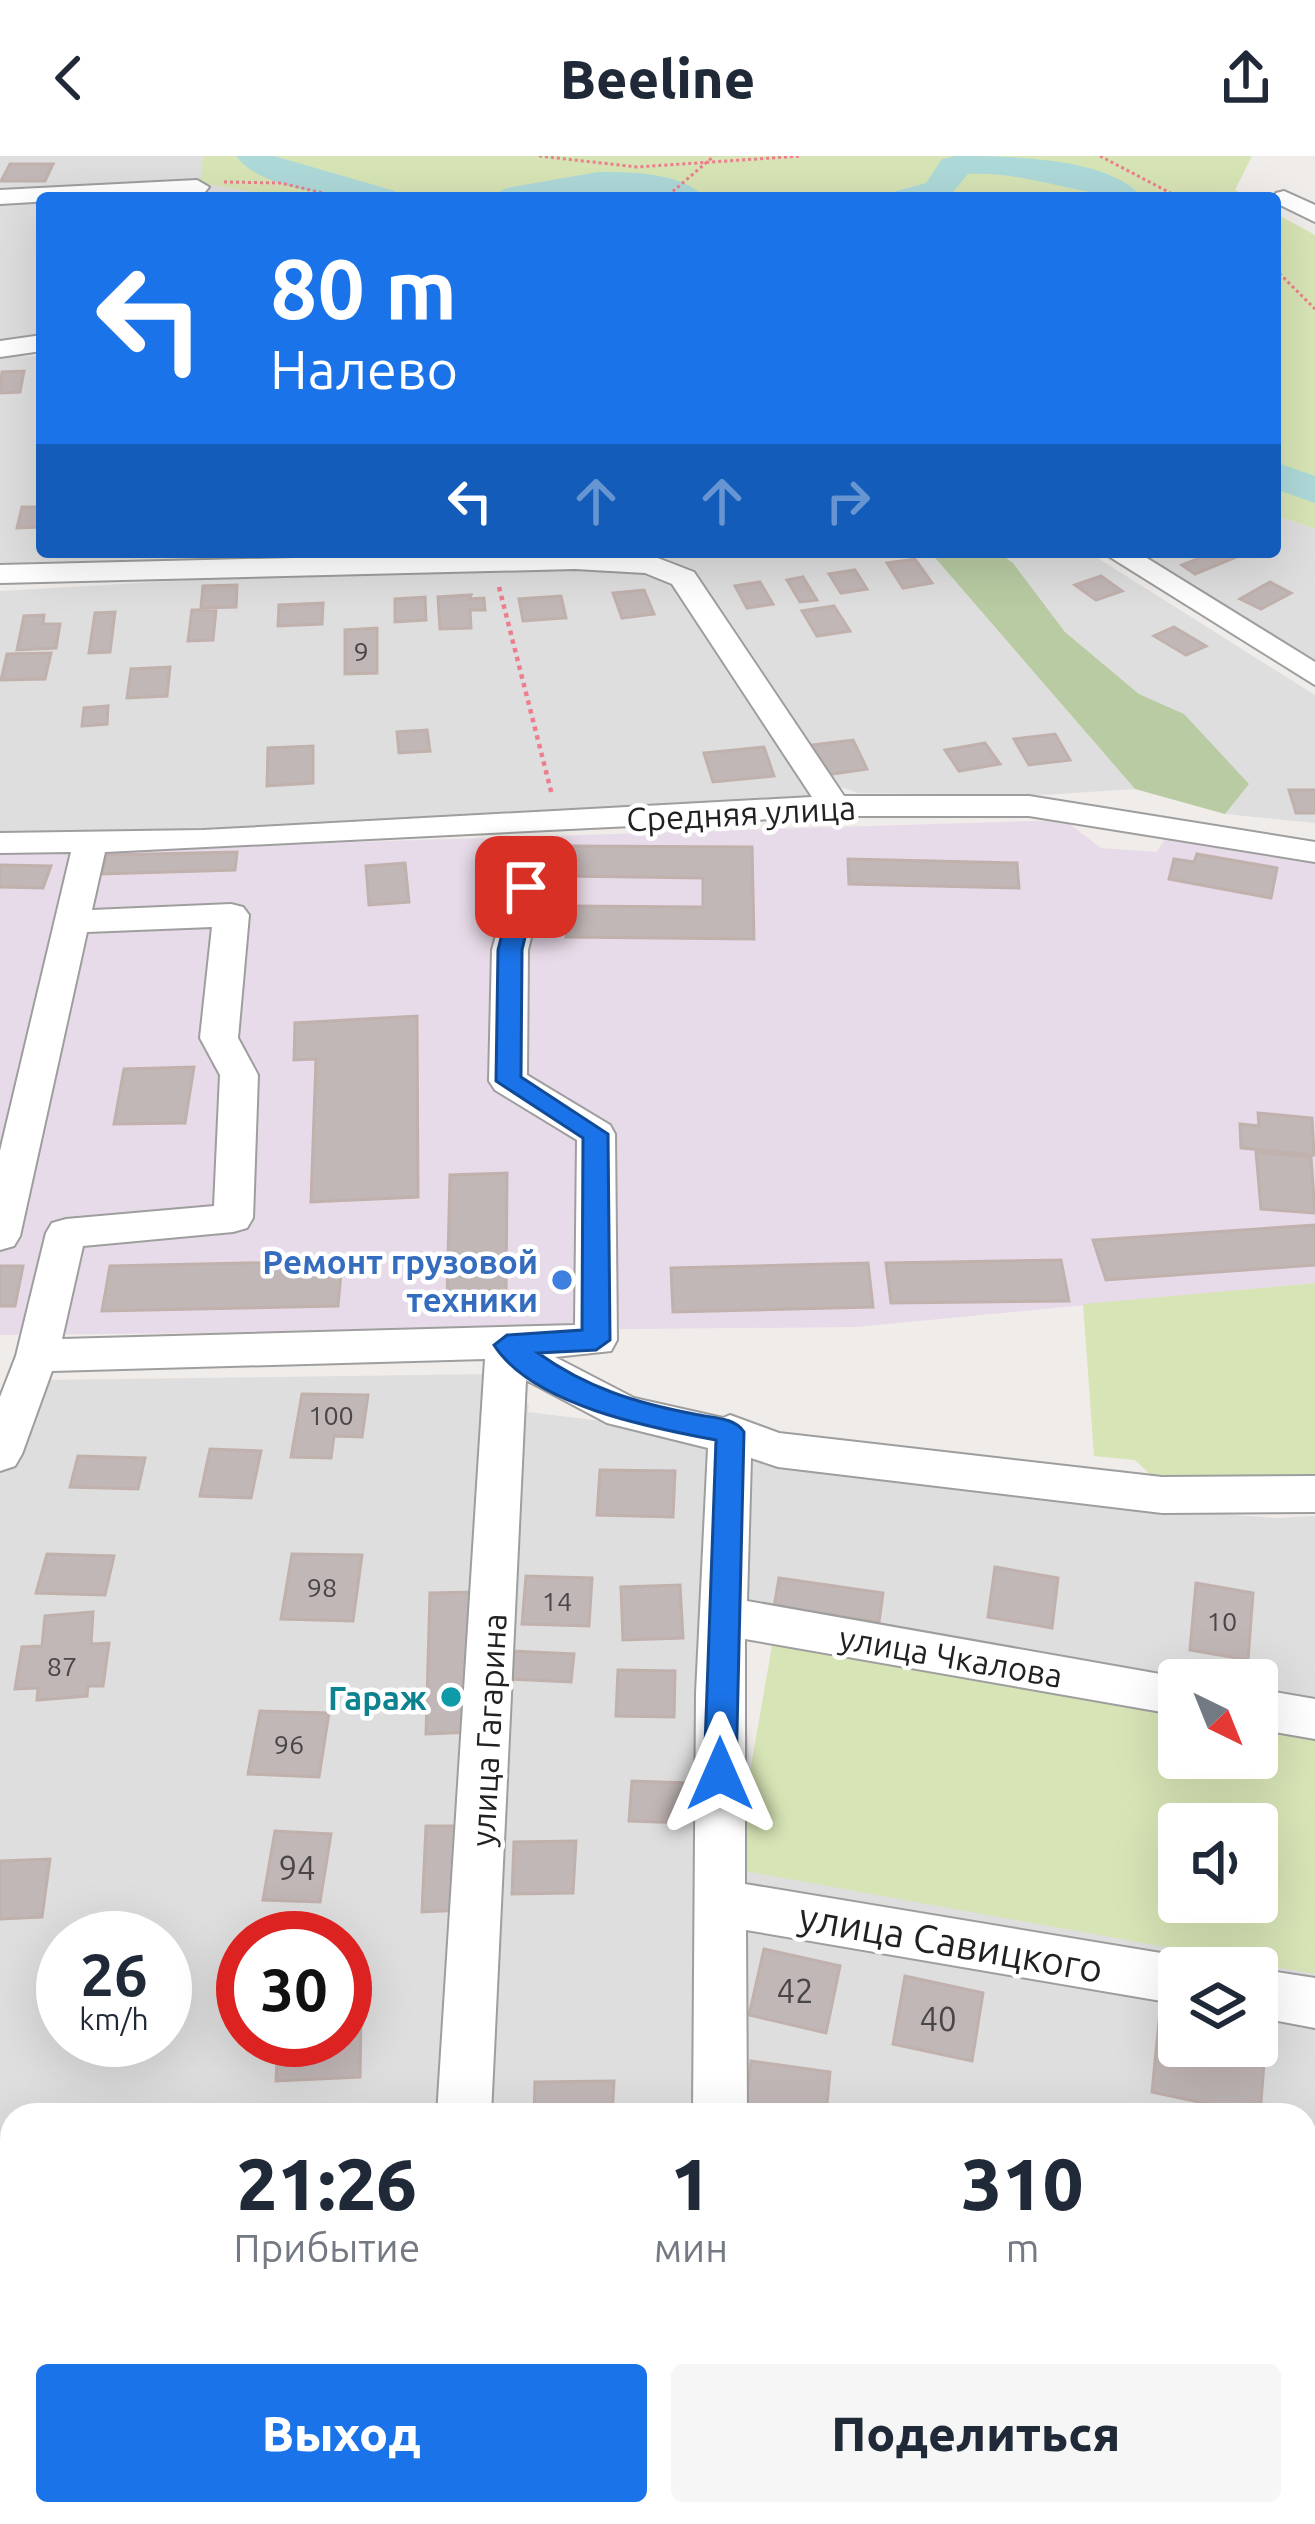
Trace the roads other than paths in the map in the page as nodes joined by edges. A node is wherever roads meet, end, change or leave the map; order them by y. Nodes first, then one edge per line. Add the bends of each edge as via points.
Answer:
1 (197, 187) road end
2 (98, 192) edge
3 (36, 195) edge
4 (0, 197) edge
5 (1284, 198) dead end
6 (1315, 215) edge
7 (36, 345) edge
8 (0, 349) edge
9 (449, 558) edge
10 (502, 558) edge
11 (1127, 558) edge
12 (0, 574) edge
13 (1315, 676) edge
14 (834, 806) junction
15 (90, 842) junction
16 (0, 843) edge
17 (1315, 852) edge
18 (526, 887) dead end
19 (72, 922) junction
20 (66, 1233) junction
21 (0, 1239) edge
22 (507, 1345) junction
23 (37, 1355) junction
24 (730, 1432) junction
25 (0, 1454) edge
26 (1315, 1494) edge
27 (723, 1616) junction
28 (1158, 1692) edge
29 (1278, 1713) edge
30 (1315, 1719) edge
31 (722, 1904) junction
32 (1158, 1977) edge
33 (1278, 1997) edge
34 (1315, 2003) edge
35 (465, 2103) edge
36 (720, 2103) edge

1 - 2 street
3 - 4 street
5 - 6 street
7 - 8 street
9 - 12 street
10 - 14 street via 650,564 683,578
11 - 13 street
14 - 15 street, Средняя улица
14 - 17 street, Средняя улица via 1029,806 1130,835
15 - 16 street, Средняя улица
15 - 19 street
18 - 22 street via 510,950 508,1081 596,1134 596,1340
19 - 20 street via 231,915 219,1038 239,1075 233,1218
19 - 21 street
20 - 21 street
20 - 23 street
22 - 23 street
22 - 24 street via 557,1381 623,1412
22 - 35 street, улица Гагарина
23 - 25 street
24 - 26 street via 778,1450 1162,1495
24 - 27 street
27 - 28 street, улица Чкалова
27 - 31 street
29 - 30 street
31 - 32 street, улица Савицкого
31 - 36 street
33 - 34 street

